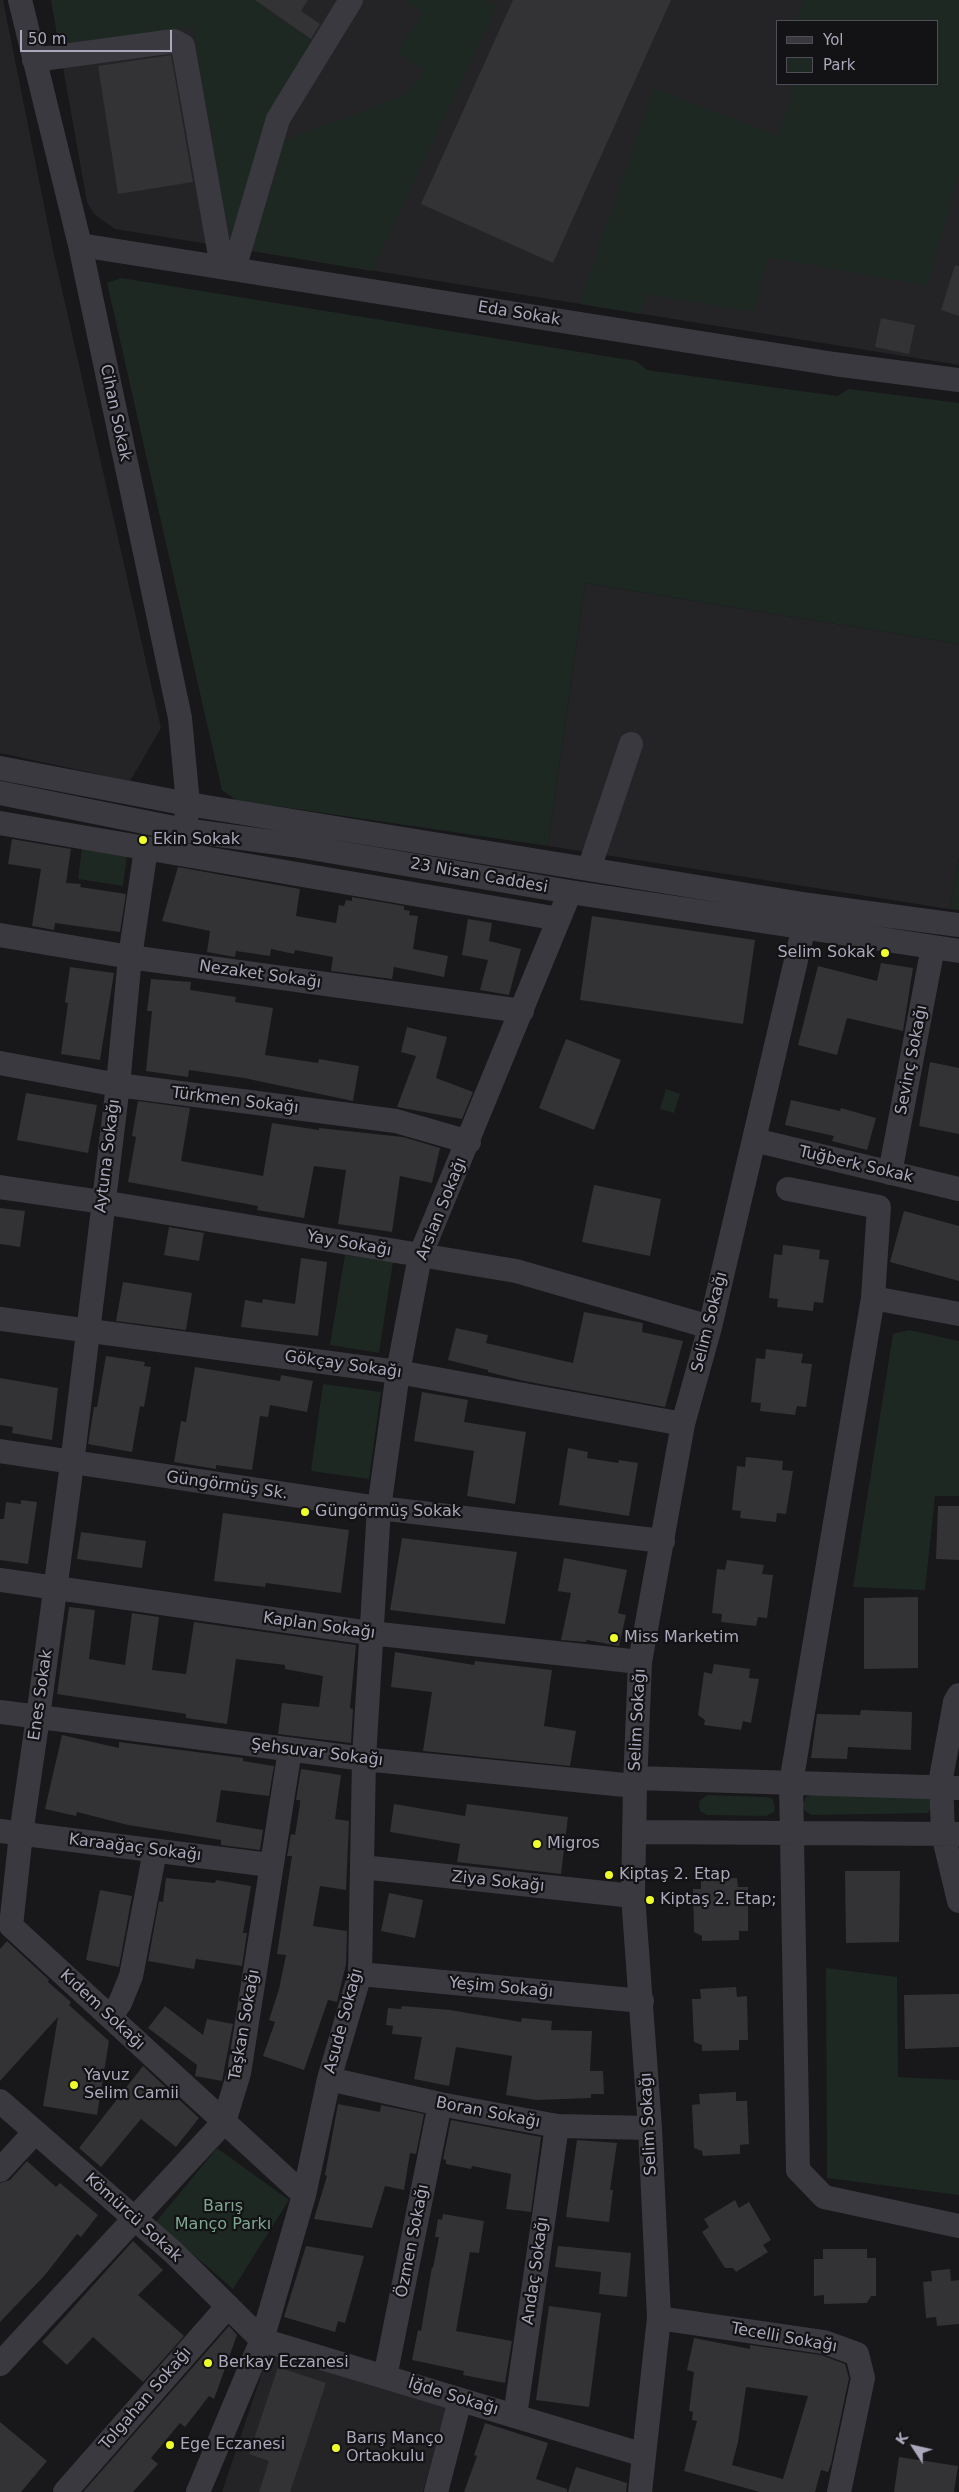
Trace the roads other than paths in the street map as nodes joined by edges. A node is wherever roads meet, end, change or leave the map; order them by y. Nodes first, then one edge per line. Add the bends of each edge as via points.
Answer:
1 (20, 0) edge
2 (351, 0) edge
3 (34, 60) junction
4 (80, 244) junction
5 (228, 268) junction
6 (959, 380) edge
7 (630, 744) dead end
8 (0, 768) edge
9 (0, 793) edge
10 (188, 804) junction
11 (0, 822) edge
12 (184, 830) junction
13 (146, 849) junction
14 (589, 869) junction
15 (570, 892) junction
16 (809, 905) junction
17 (559, 919) junction
18 (959, 925) edge
19 (803, 928) junction
20 (0, 935) edge
21 (933, 948) junction
22 (959, 951) edge
23 (130, 957) junction
24 (522, 1011) junction
25 (0, 1063) edge
26 (118, 1085) junction
27 (754, 1140) junction
28 (469, 1142) junction
29 (890, 1173) junction
30 (0, 1187) edge
31 (959, 1189) edge
32 (788, 1190) dead end
33 (102, 1202) junction
34 (420, 1256) junction
35 (873, 1298) junction
36 (959, 1314) edge
37 (0, 1319) edge
38 (710, 1327) junction
39 (87, 1332) junction
40 (398, 1372) junction
41 (683, 1424) junction
42 (0, 1451) edge
43 (72, 1464) junction
44 (379, 1508) junction
45 (663, 1541) junction
46 (0, 1580) edge
47 (55, 1589) junction
48 (370, 1633) junction
49 (640, 1662) junction
50 (959, 1695) edge
51 (0, 1712) edge
52 (38, 1717) junction
53 (290, 1750) junction
54 (364, 1759) junction
55 (635, 1782) junction
56 (791, 1782) junction
57 (950, 1788) edge
58 (10, 1832) edge
59 (635, 1832) junction
60 (792, 1833) junction
61 (951, 1834) edge
62 (155, 1851) junction
63 (270, 1865) junction
64 (362, 1867) junction
65 (633, 1896) junction
66 (959, 1901) edge
67 (5, 1933) edge
68 (360, 1974) junction
69 (642, 2001) junction
70 (110, 2017) junction
71 (329, 2079) junction
72 (0, 2101) edge
73 (440, 2104) junction
74 (224, 2122) junction
75 (557, 2126) junction
76 (650, 2128) junction
77 (35, 2132) junction
78 (0, 2170) edge
79 (304, 2194) junction
80 (133, 2218) junction
81 (959, 2226) edge
82 (228, 2306) junction
83 (659, 2318) junction
84 (262, 2340) junction
85 (0, 2364) edge
86 (385, 2377) junction
87 (460, 2400) junction
88 (515, 2416) junction
89 (644, 2455) junction
90 (65, 2492) edge
91 (198, 2492) edge
92 (436, 2492) edge
93 (640, 2492) edge
94 (838, 2492) edge

1 - 3 street, Cihan Sokak
2 - 5 street via 278,119
3 - 4 street, Cihan Sokak
3 - 5 street via 174,41 183,46
4 - 5 street, Eda Sokak
4 - 10 street, Cihan Sokak via 180,718
5 - 6 street, Eda Sokak via 834,364
7 - 14 street
8 - 10 street, 23 Nisan Caddesi
9 - 12 street, 23 Nisan Caddesi
10 - 12 street, Cihan Sokak
10 - 14 street, 23 Nisan Caddesi
11 - 13 street
12 - 15 street, 23 Nisan Caddesi
13 - 17 street
13 - 23 street, Aytuna Sokağı
14 - 16 street, 23 Nisan Caddesi
15 - 17 street, Arslan Sokağı
15 - 19 street, 23 Nisan Caddesi
16 - 18 street, 23 Nisan Caddesi
16 - 19 street, Selim Sokağı
17 - 24 street, Arslan Sokağı
19 - 21 street, 23 Nisan Caddesi
19 - 27 street, Selim Sokağı
20 - 23 street, Nezaket Sokağı
21 - 22 street, 23 Nisan Caddesi
21 - 29 street, Sevinç Sokağı
23 - 24 street, Nezaket Sokağı
23 - 26 street, Aytuna Sokağı
24 - 28 street, Arslan Sokağı
25 - 26 street, Türkmen Sokağı
26 - 28 street, Türkmen Sokağı via 396,1121
26 - 33 street, Aytuna Sokağı
27 - 29 street, Tuğberk Sokak
27 - 38 street, Selim Sokağı
28 - 34 street, Arslan Sokağı
29 - 31 street, Tuğberk Sokak
30 - 33 street, Yay Sokağı
32 - 35 street via 879,1207
33 - 34 street, Yay Sokağı
33 - 39 street, Aytuna Sokağı
34 - 38 street, Yay Sokağı via 516,1271
34 - 40 street, Arslan Sokağı
35 - 36 street
35 - 56 street
37 - 39 street, Gökçay Sokağı
38 - 41 street, Selim Sokağı
39 - 40 street, Gökçay Sokağı
39 - 43 street, Aytuna Sokağı
40 - 41 street, Gökçay Sokağı
40 - 44 street, Arslan Sokağı
41 - 45 street, Selim Sokağı
42 - 43 street, Güngörmüş Sk.
43 - 44 street, Güngörmüş Sk.
43 - 47 street, Enes Sokak
44 - 45 street, Güngörmüş Sk.
44 - 48 street, Arslan Sokağı
45 - 49 street, Selim Sokağı
46 - 47 street, Kaplan Sokağı
47 - 48 street, Kaplan Sokağı
47 - 52 street, Enes Sokak
48 - 49 street, Kaplan Sokağı
48 - 54 street, Asude Sokağı
49 - 55 street, Selim Sokağı
50 - 57 street via 942,1769
51 - 52 street, Şehsuvar Sokağı
52 - 53 street, Şehsuvar Sokağı
52 - 58 street, Enes Sokak
53 - 54 street, Şehsuvar Sokağı
53 - 63 street, Taşkan Sokağı
54 - 55 street, Şehsuvar Sokağı
54 - 64 street, Asude Sokağı
55 - 56 street, Şehsuvar Sokağı
55 - 59 street, Selim Sokağı
56 - 57 street, Şehsuvar Sokağı
56 - 60 street
57 - 61 street
58 - 62 street, Karaağaç Sokağı
58 - 67 street, Enes Sokak
59 - 60 street
59 - 65 street, Selim Sokağı
60 - 61 street
60 - 81 street via 798,2170 824,2197
61 - 66 street
62 - 63 street, Karaağaç Sokağı
62 - 70 street via 131,1976 120,2003
63 - 74 street, Taşkan Sokağı via 239,2073
64 - 65 street, Ziya Sokağı
64 - 68 street, Asude Sokağı
65 - 69 street, Selim Sokağı
67 - 70 street, Kıdem Sokağı
68 - 69 street, Yeşim Sokağı
68 - 71 street, Asude Sokağı
69 - 76 street, Selim Sokağı
70 - 74 street, Kıdem Sokağı
71 - 73 street, Boran Sokağı
71 - 79 street, Asude Sokağı
72 - 77 street, Kömürcü Sokak
73 - 75 street, Boran Sokağı
73 - 86 street, Özmen Sokağı
74 - 79 street, Kıdem Sokağı
74 - 80 street, Taşkan Sokağı
75 - 76 street, Boran Sokağı
75 - 88 street, Andaç Sokağı
76 - 83 street, Selim Sokağı
77 - 78 street
77 - 80 street, Kömürcü Sokak
79 - 84 street, Asude Sokağı
80 - 82 street, Kömürcü Sokak
80 - 85 street, Taşkan Sokağı
82 - 84 street, Kömürcü Sokak
82 - 90 street, Tolgahan Sokağı
83 - 89 street, Selim Sokağı
83 - 94 street, Tecelli Sokağı via 824,2342 858,2354 863,2378
84 - 86 street, İğde Sokağı
84 - 91 street, Asude Sokağı
86 - 87 street, İğde Sokağı
87 - 88 street, İğde Sokağı
87 - 92 street
88 - 89 street, İğde Sokağı
89 - 93 street, Selim Sokağı

